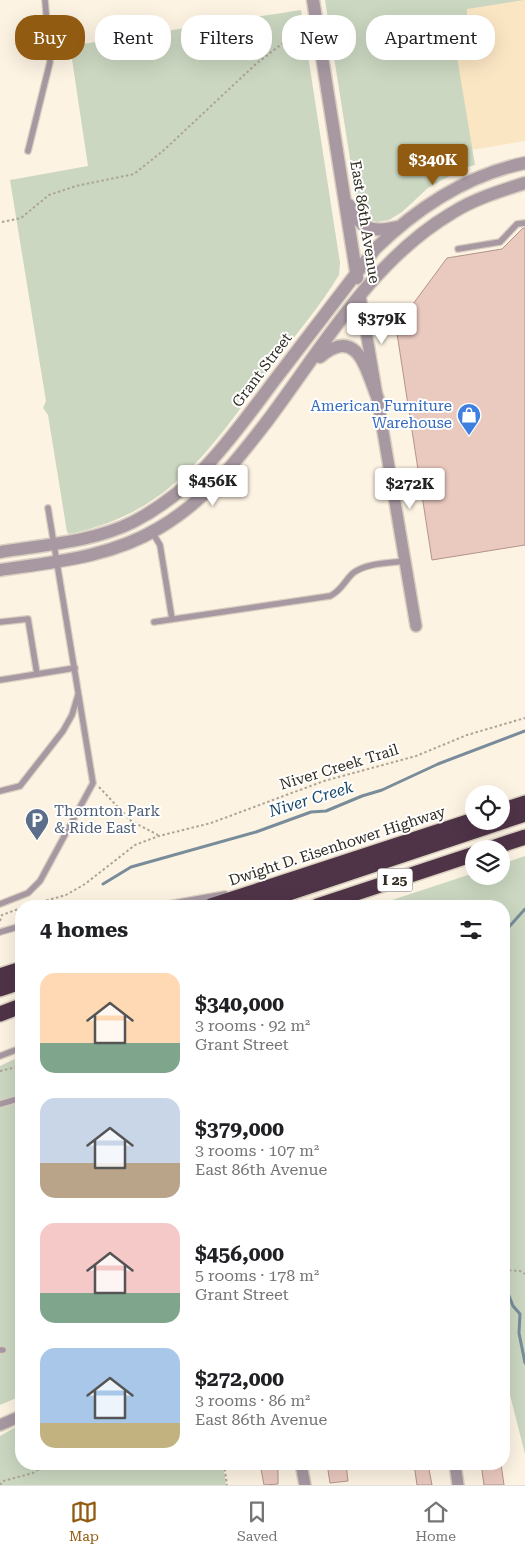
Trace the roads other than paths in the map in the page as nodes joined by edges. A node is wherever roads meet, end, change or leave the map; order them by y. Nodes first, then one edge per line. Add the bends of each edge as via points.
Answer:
1 (45, 0) edge
2 (313, 0) edge
3 (28, 151) dead end
4 (525, 163) edge
5 (525, 183) edge
6 (344, 194) junction
7 (525, 223) edge
8 (400, 226) junction
9 (458, 249) dead end
10 (356, 273) junction
11 (360, 296) junction
12 (308, 366) junction
13 (378, 399) junction
14 (48, 508) dead end
15 (152, 532) junction
16 (54, 544) junction
17 (0, 552) edge
18 (406, 561) junction
19 (57, 562) junction
20 (0, 570) edge
21 (172, 619) junction
22 (0, 622) edge
23 (154, 622) dead end
24 (416, 626) dead end
25 (75, 668) junction
26 (37, 674) junction
27 (0, 680) edge
28 (79, 693) junction
29 (0, 791) edge
30 (525, 804) edge
31 (510, 808) edge
32 (525, 814) edge
33 (465, 823) edge
34 (525, 837) edge
35 (510, 842) edge
36 (465, 857) edge
37 (286, 881) junction
38 (188, 900) edge
39 (229, 900) edge
40 (268, 900) edge
41 (335, 900) edge
42 (0, 904) edge
43 (15, 928) edge
44 (0, 932) edge
45 (15, 971) edge
46 (0, 976) edge
47 (15, 984) edge
48 (0, 989) edge
49 (15, 1008) edge
50 (0, 1014) edge
51 (15, 1050) edge
52 (0, 1056) edge
53 (15, 1100) edge
54 (0, 1104) edge
55 (15, 1419) edge
56 (0, 1425) edge
57 (302, 1470) edge
58 (456, 1470) edge
59 (304, 1485) edge
60 (458, 1485) edge

1 - 3 lane via 50,62
2 - 6 street, East 86th Avenue
4 - 8 street, Grant Street via 483,176 453,190
5 - 11 street via 452,212 397,255
6 - 8 street via 355,216 369,229
6 - 10 street, East 86th Avenue
7 - 9 lane via 517,224 500,242
8 - 10 street, Grant Street
10 - 11 street, East 86th Avenue
10 - 16 street, Grant Street via 224,447 189,485 132,523
11 - 12 street
11 - 13 street, East 86th Avenue
12 - 13 street via 330,348 344,344 358,353
12 - 15 street via 223,478 192,507
13 - 18 street, East 86th Avenue
14 - 16 lane
15 - 19 street via 104,552
15 - 21 lane via 160,545
16 - 17 street, Grant Street
16 - 19 lane
18 - 21 lane via 360,569 330,596
18 - 24 street, East 86th Avenue
19 - 20 street
19 - 25 lane
21 - 23 lane
22 - 26 lane via 28,619
25 - 26 lane
25 - 28 lane
26 - 27 lane
28 - 29 lane via 63,731 20,786
28 - 42 lane via 93,783 40,881 28,893
30 - 31 highway
32 - 40 highway
33 - 37 highway, Dwight D. Eisenhower Highway / I 25
34 - 35 highway
36 - 41 highway, I 25
37 - 38 lane
37 - 39 highway, Dwight D. Eisenhower Highway / I 25
43 - 44 lane
45 - 46 highway
47 - 48 highway
49 - 50 highway
51 - 52 lane
53 - 54 lane
55 - 56 street
57 - 59 street
58 - 60 street

